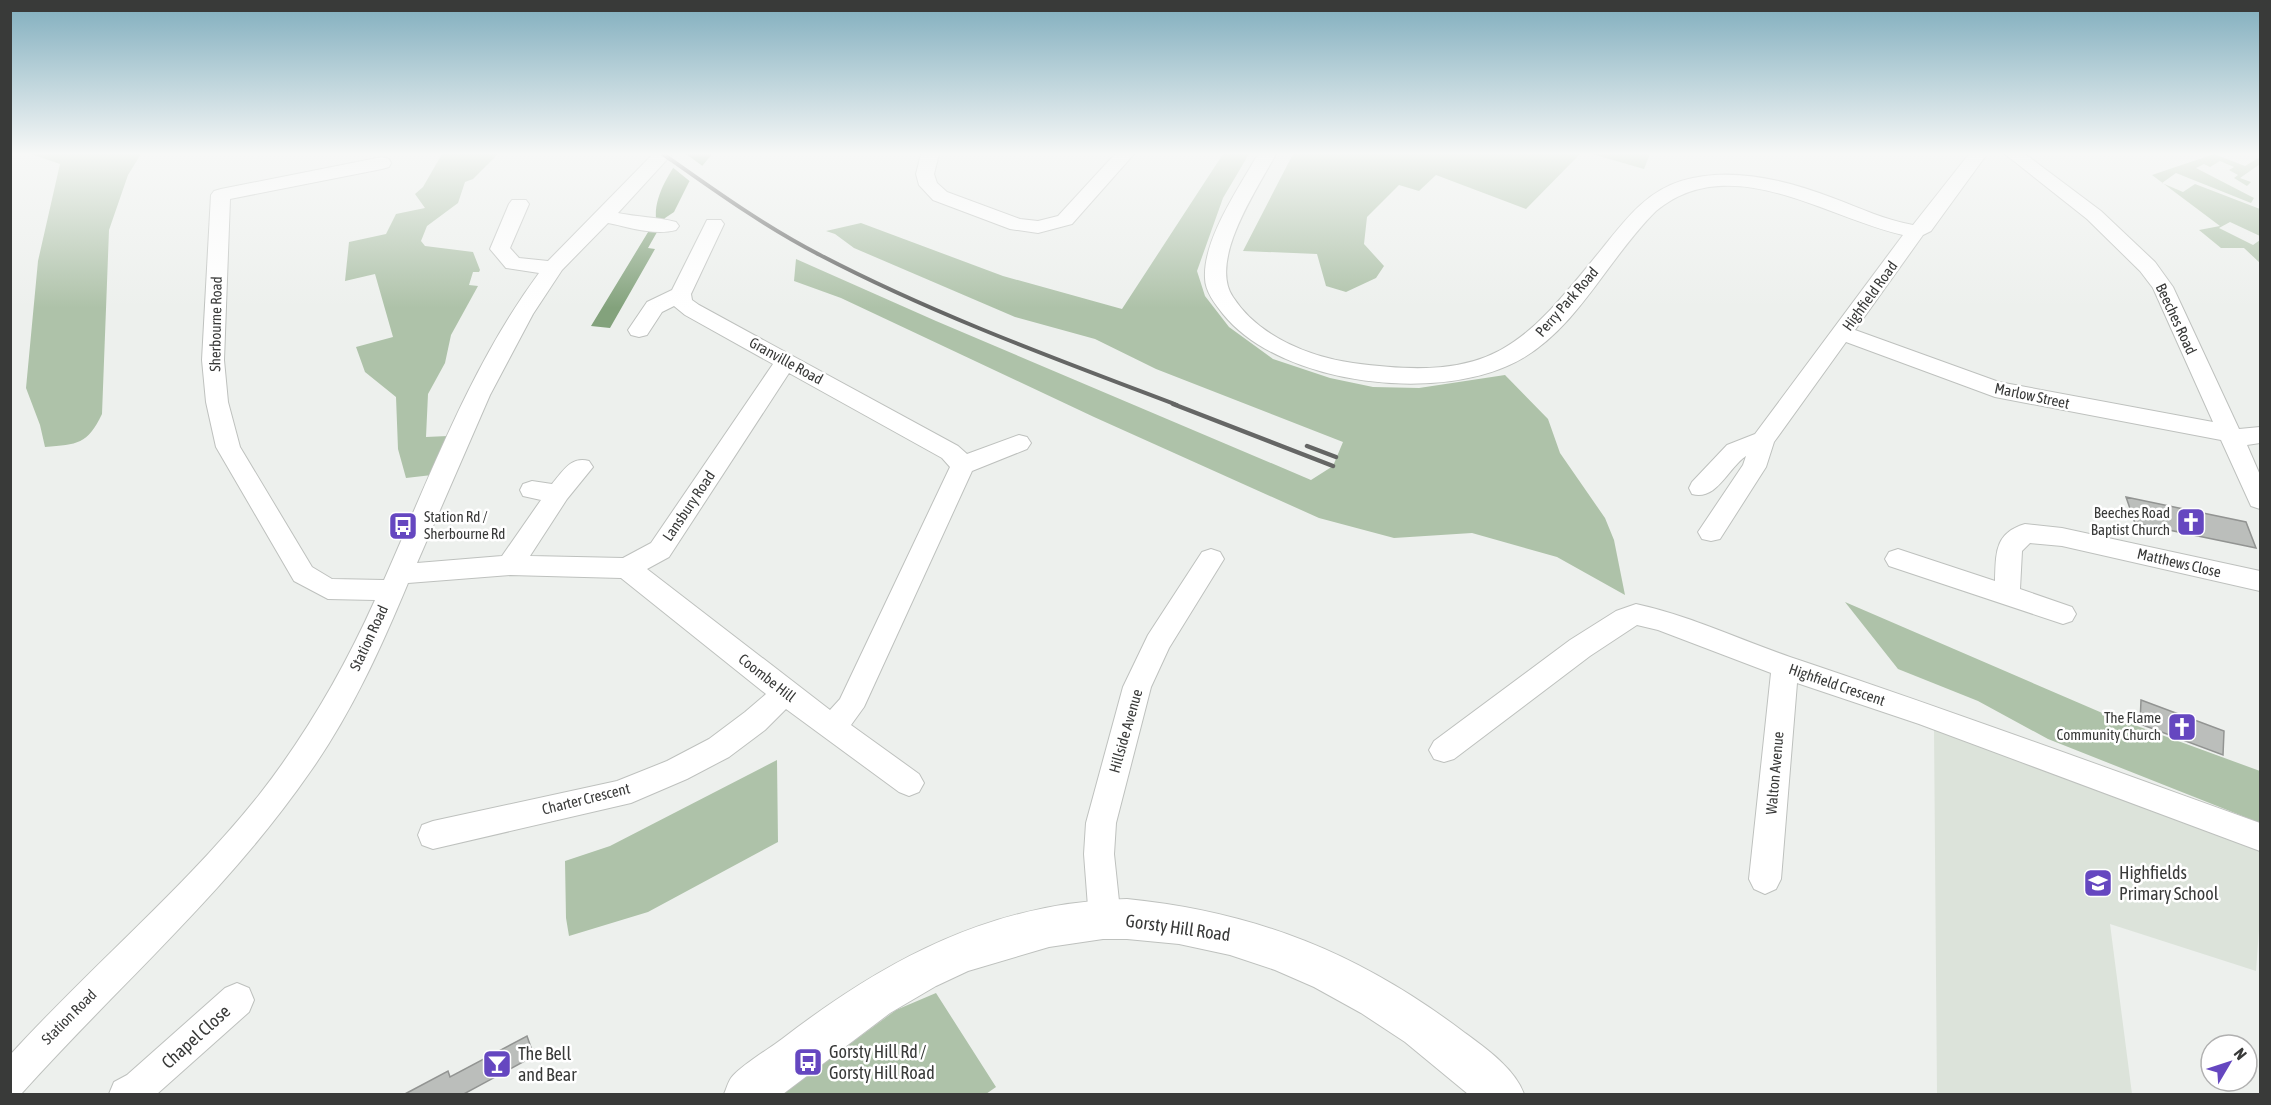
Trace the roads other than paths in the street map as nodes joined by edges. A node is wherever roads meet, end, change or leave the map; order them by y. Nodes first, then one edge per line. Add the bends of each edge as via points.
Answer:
1 (220, 206) edge
2 (518, 206) edge
3 (615, 206) edge
4 (965, 206) edge
5 (1078, 206) edge
6 (1241, 206) edge
7 (1648, 206) edge
8 (1836, 206) edge
9 (1940, 206) edge
10 (2081, 206) edge
11 (605, 216) junction
12 (714, 224) dead end
13 (669, 226) dead end
14 (1916, 231) junction
15 (553, 268) junction
16 (681, 294) junction
17 (639, 330) dead end
18 (1843, 333) junction
19 (786, 361) junction
20 (2260, 435) edge
21 (2230, 436) junction
22 (1763, 440) junction
23 (1019, 443) dead end
24 (963, 465) junction
25 (581, 467) dead end
26 (1701, 488) dead end
27 (532, 490) dead end
28 (558, 493) junction
29 (2260, 500) edge
30 (1711, 532) dead end
31 (1898, 559) dead end
32 (1211, 560) dead end
33 (510, 565) junction
34 (627, 568) junction
35 (2260, 581) edge
36 (395, 582) junction
37 (2007, 595) junction
38 (2063, 614) dead end
39 (1785, 667) junction
40 (784, 693) junction
41 (833, 726) junction
42 (1444, 750) dead end
43 (909, 783) dead end
44 (433, 835) dead end
45 (2260, 837) edge
46 (1765, 879) dead end
47 (1105, 920) junction
48 (237, 1000) dead end
49 (10, 1081) edge
50 (1493, 1092) edge
51 (126, 1095) edge
52 (747, 1095) edge

1 - 36 street, Sherbourne Road via 213,360 217,402 228,447 303,574 328,589
2 - 15 street via 500,249 513,264
3 - 11 street, Station Road
4 - 5 street via 1017,225 1038,227 1065,220
6 - 7 street, Perry Park Road via 1216,255 1214,279 1236,316 1274,345 1307,359 1338,368 1407,376 1447,374 1492,364 1524,349 1556,318
8 - 14 street, Perry Park Road
9 - 14 street, Highfield Road via 1924,227
10 - 21 street, Beeches Road via 2143,259 2163,287
11 - 13 street
11 - 15 street, Station Road
12 - 16 street
14 - 18 street, Highfield Road
15 - 36 street, Station Road via 477,396
16 - 17 street via 654,307
16 - 19 street, Granville Road via 682,302 693,310
18 - 21 street, Marlow Street via 1995,389
18 - 22 street, Highfield Road
19 - 24 street, Granville Road via 950,452
19 - 34 street, Lansbury Road via 660,550
20 - 21 street, Marlow Street
21 - 29 street, Beeches Road
22 - 26 street via 1735,451
22 - 30 street via 1754,468
23 - 24 street
24 - 41 street via 850,707
25 - 28 street
27 - 28 street
28 - 33 street
31 - 37 street
32 - 47 street, Hillside Avenue via 1158,643 1137,687 1101,823 1099,854
33 - 34 street
33 - 36 street
34 - 40 street, Coombe Hill
35 - 37 street, Matthews Close via 2062,537 2025,533 2009,547
36 - 49 street, Station Road via 354,673 275,796 183,901
37 - 38 street
39 - 42 street, Highfield Crescent via 1662,620 1636,614 1580,648
39 - 45 street, Highfield Crescent
39 - 46 street, Walton Avenue
40 - 41 street, Coombe Hill
40 - 44 street, Charter Crescent via 719,748 620,794
41 - 43 street, Coombe Hill
47 - 50 main road, Gorsty Hill Road via 1181,925 1239,937 1305,961 1406,1016
47 - 52 main road, Gorsty Hill Road via 1019,936 923,970 886,990
48 - 51 street, Chapel Close

